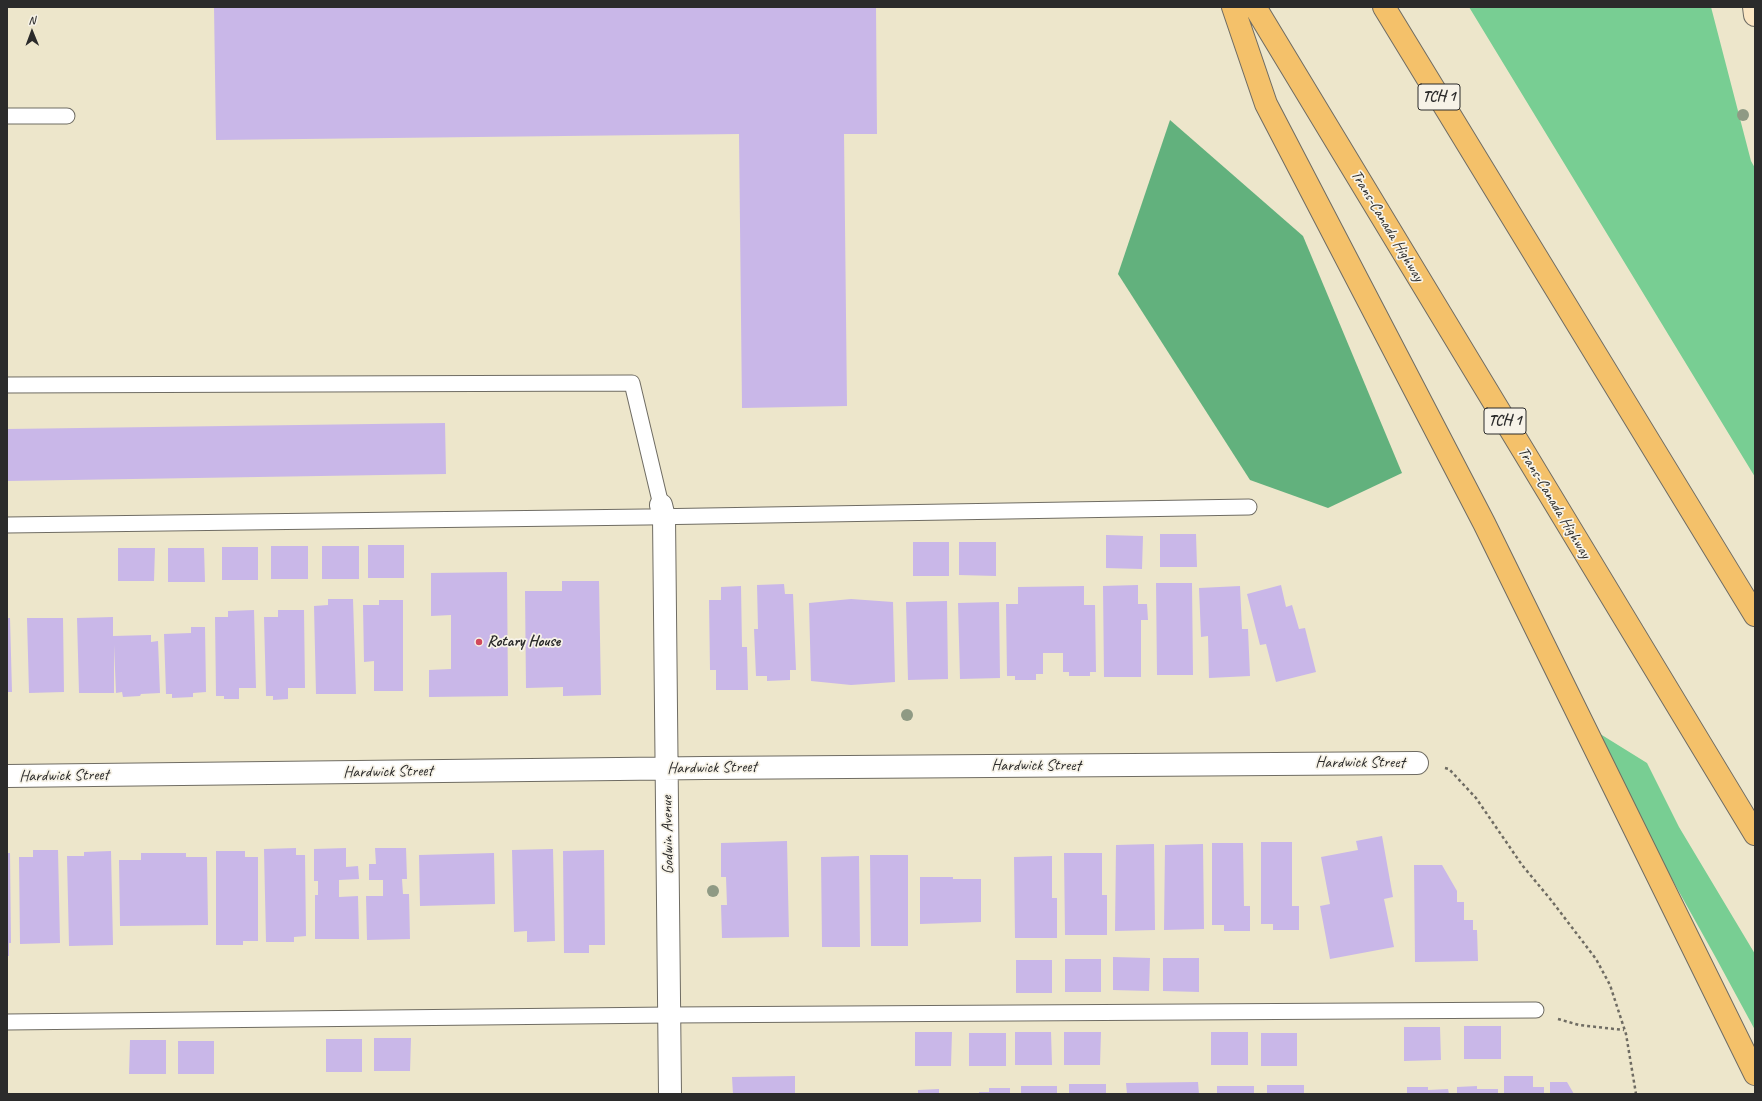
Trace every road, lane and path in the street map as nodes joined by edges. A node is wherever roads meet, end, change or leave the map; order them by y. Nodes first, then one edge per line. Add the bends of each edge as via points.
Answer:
1 (1233, 7) edge
2 (1255, 7) edge
3 (1384, 7) edge
4 (1754, 7) edge
5 (1755, 14) edge
6 (7, 116) edge
7 (67, 116) dead end
8 (7, 385) edge
9 (1249, 507) dead end
10 (662, 511) junction
11 (7, 525) edge
12 (1755, 615) edge
13 (1417, 763) joint
14 (667, 769) junction
15 (7, 776) edge
16 (1755, 834) edge
17 (1536, 1010) joint
18 (670, 1014) junction
19 (7, 1022) edge
20 (1624, 1030) junction
21 (1755, 1074) edge
22 (670, 1094) edge
23 (1636, 1094) edge

1 - 21 highway via 1266,104 1484,523
2 - 16 highway, Trans-Canada Highway / TCH 1
3 - 12 highway, TCH 1
4 - 5 street
6 - 7 lane
8 - 10 lane via 632,383
9 - 10 lane
10 - 11 lane
10 - 14 street, Godwin Avenue
13 - 14 street, Hardwick Street
13 - 20 path via 1449,769 1476,798 1522,865 1596,959 1610,985
14 - 15 street, Hardwick Street
14 - 18 street, Godwin Avenue
17 - 18 lane
17 - 20 path via 1579,1025
18 - 19 lane
18 - 22 street, Godwin Avenue
20 - 23 path

